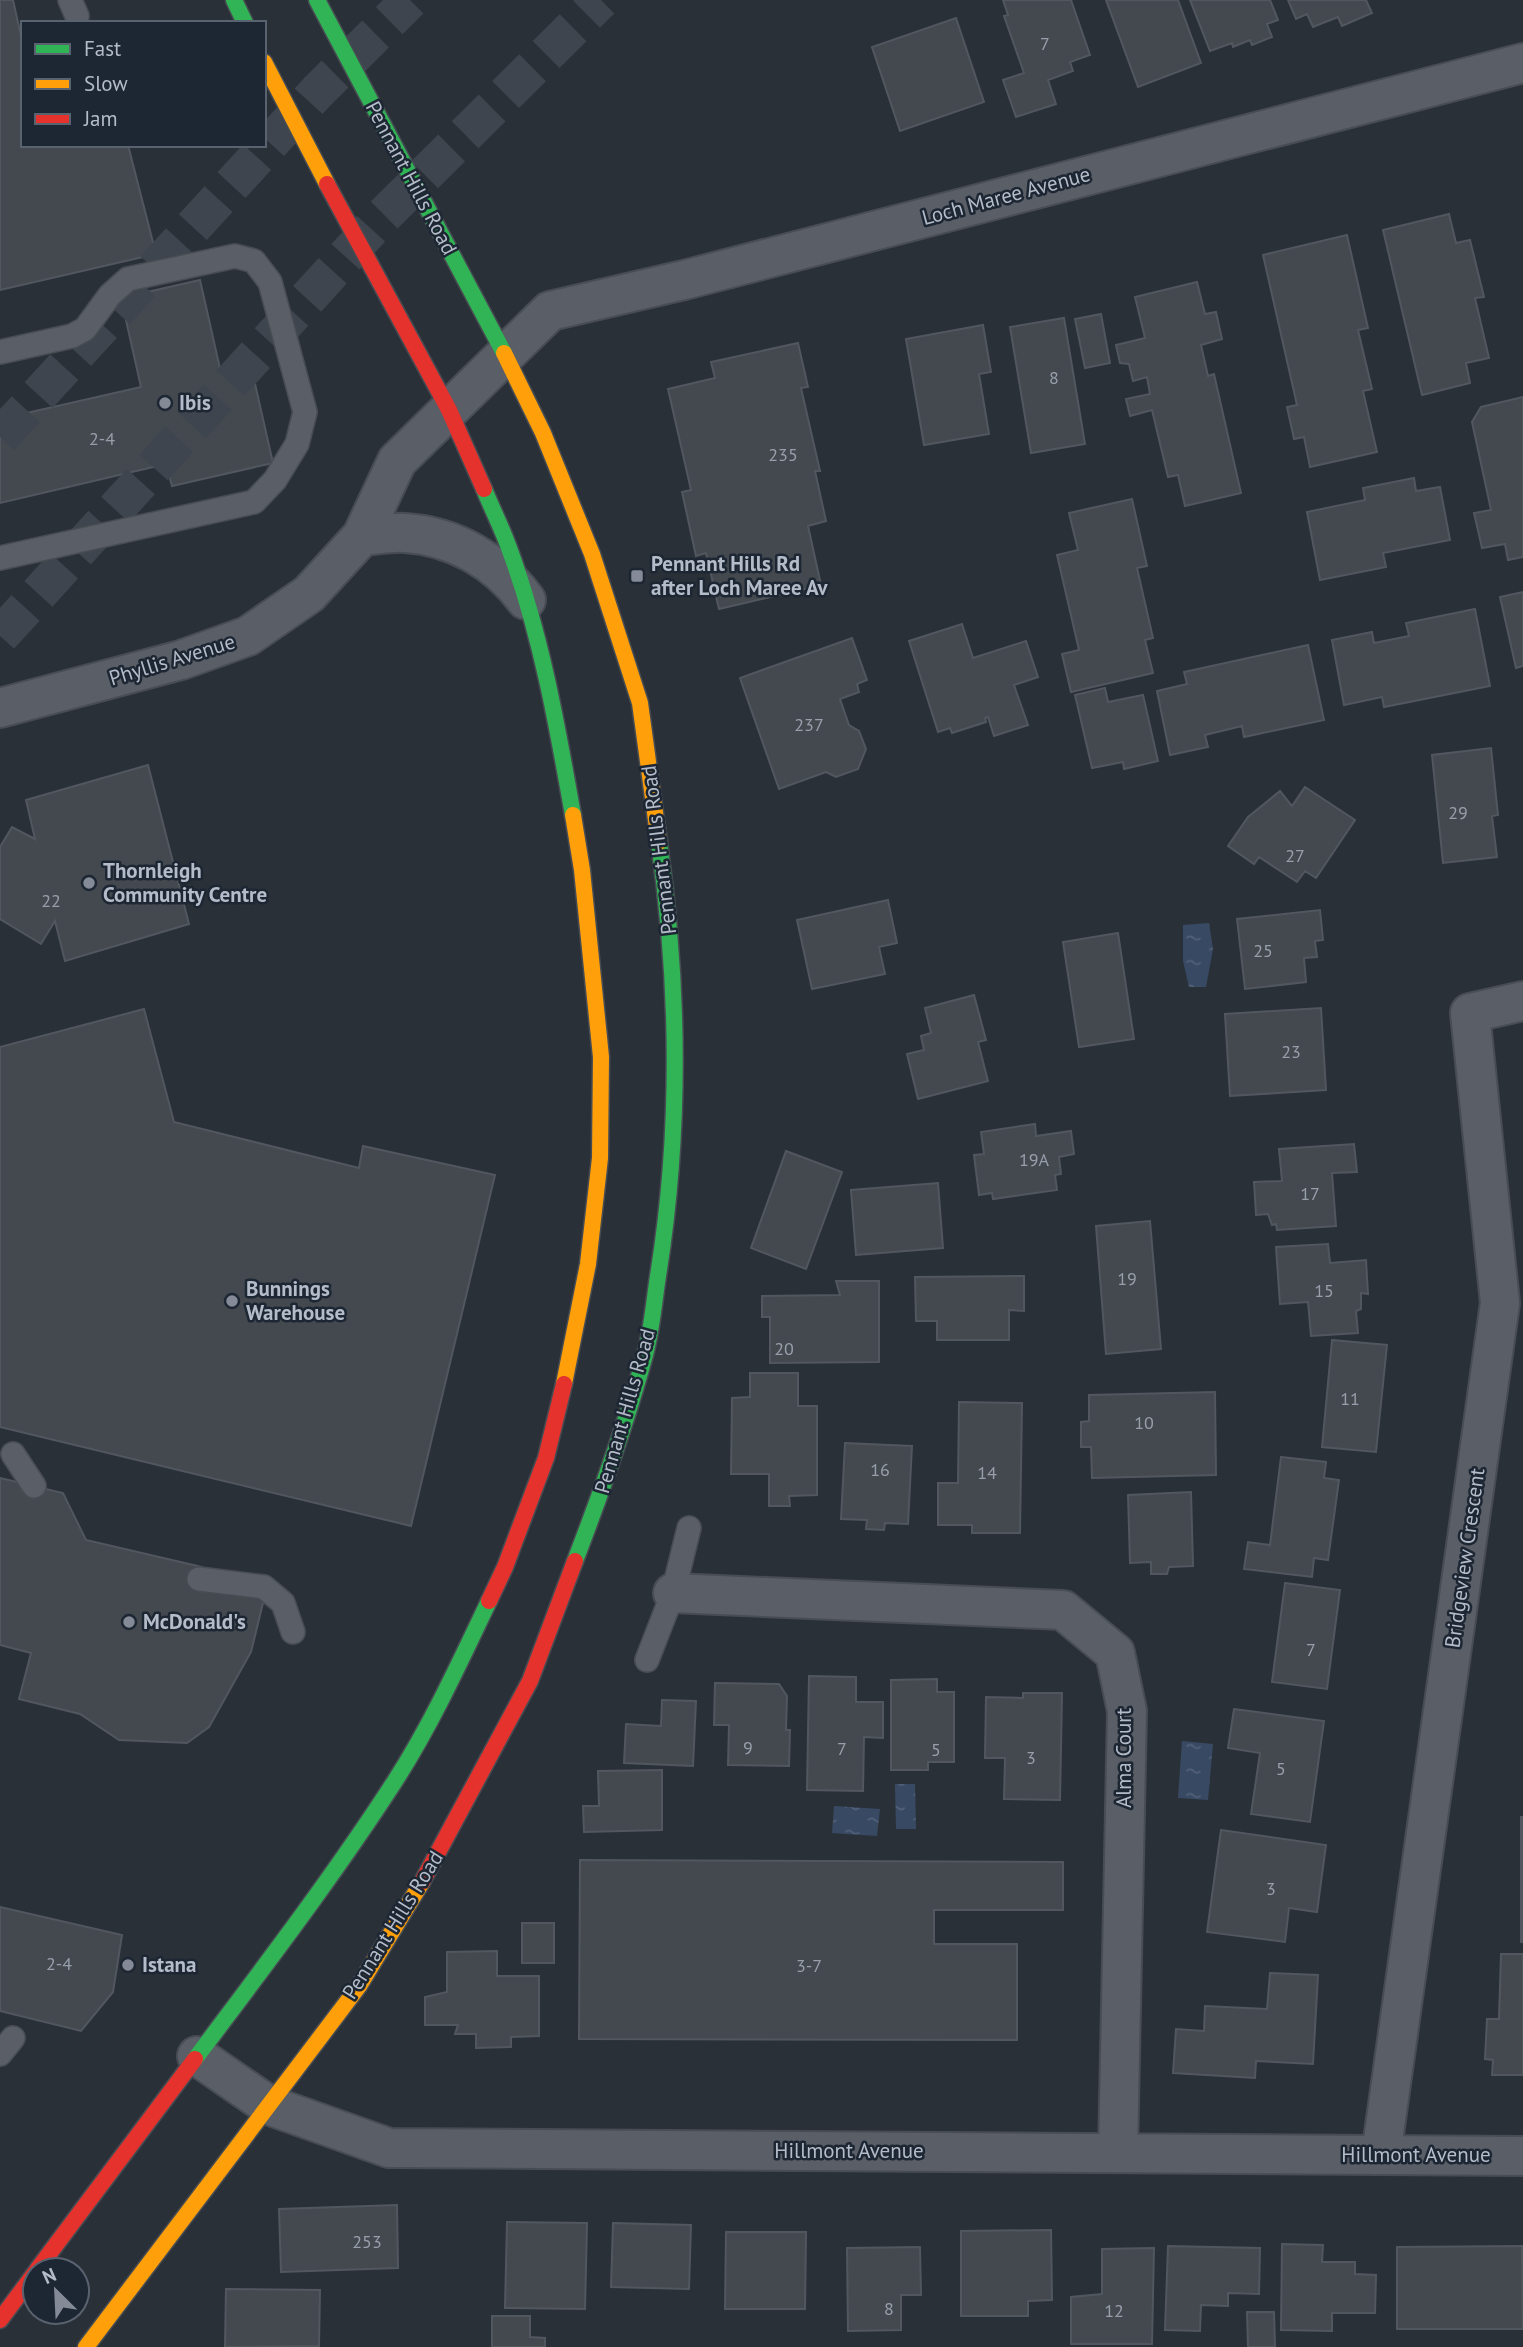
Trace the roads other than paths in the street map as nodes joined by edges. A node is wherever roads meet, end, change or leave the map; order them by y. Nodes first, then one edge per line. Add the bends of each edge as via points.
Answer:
1 (234, 0) edge
2 (317, 0) edge
3 (244, 21) edge
4 (1523, 63) edge
5 (266, 66) edge
6 (0, 352) edge
7 (505, 355) junction
8 (449, 410) junction
9 (362, 536) junction
10 (0, 558) edge
11 (526, 600) junction
12 (0, 708) edge
13 (1523, 1001) edge
14 (13, 1454) dead end
15 (34, 1486) dead end
16 (689, 1528) dead end
17 (199, 1578) dead end
18 (673, 1593) junction
19 (293, 1632) dead end
20 (648, 1660) dead end
21 (197, 2056) junction
22 (268, 2105) junction
23 (1118, 2153) junction
24 (1381, 2155) junction
25 (1523, 2155) edge
26 (48, 2256) edge
27 (21, 2292) edge
28 (0, 2320) edge
29 (86, 2347) edge

1 - 3 highway
2 - 7 highway, Pennant Hills Road
4 - 7 street, Loch Maree Avenue via 550,311
5 - 8 highway
6 - 10 lane via 72,337 85,329 128,279 234,256 254,261 270,282 304,412 297,444 275,480 254,502
7 - 8 street
7 - 22 highway, Pennant Hills Road via 571,499 640,703 669,911 675,1087 667,1221 646,1352 613,1460 530,1681 430,1869 359,1986
8 - 9 street, Phyllis Avenue via 397,461
8 - 11 highway via 509,547
9 - 11 street via 418,534 447,541 478,554 512,581
9 - 12 street, Phyllis Avenue via 309,594 248,636 181,660
11 - 21 highway via 557,724 580,858 601,1057 600,1158 588,1264 569,1365 546,1458 505,1567 456,1670 396,1779
13 - 24 street, Bridgeview Crescent via 1470,1013 1500,1303
14 - 15 lane
16 - 18 lane
17 - 19 lane via 264,1587 283,1602
18 - 20 lane
18 - 23 street, Alma Court via 1063,1610 1115,1653 1127,1711
21 - 22 street, Hillmont Avenue
21 - 26 highway
22 - 23 street, Hillmont Avenue via 388,2148
22 - 29 highway, Pennant Hills Road
23 - 24 street, Hillmont Avenue
24 - 25 street, Hillmont Avenue
27 - 28 highway

